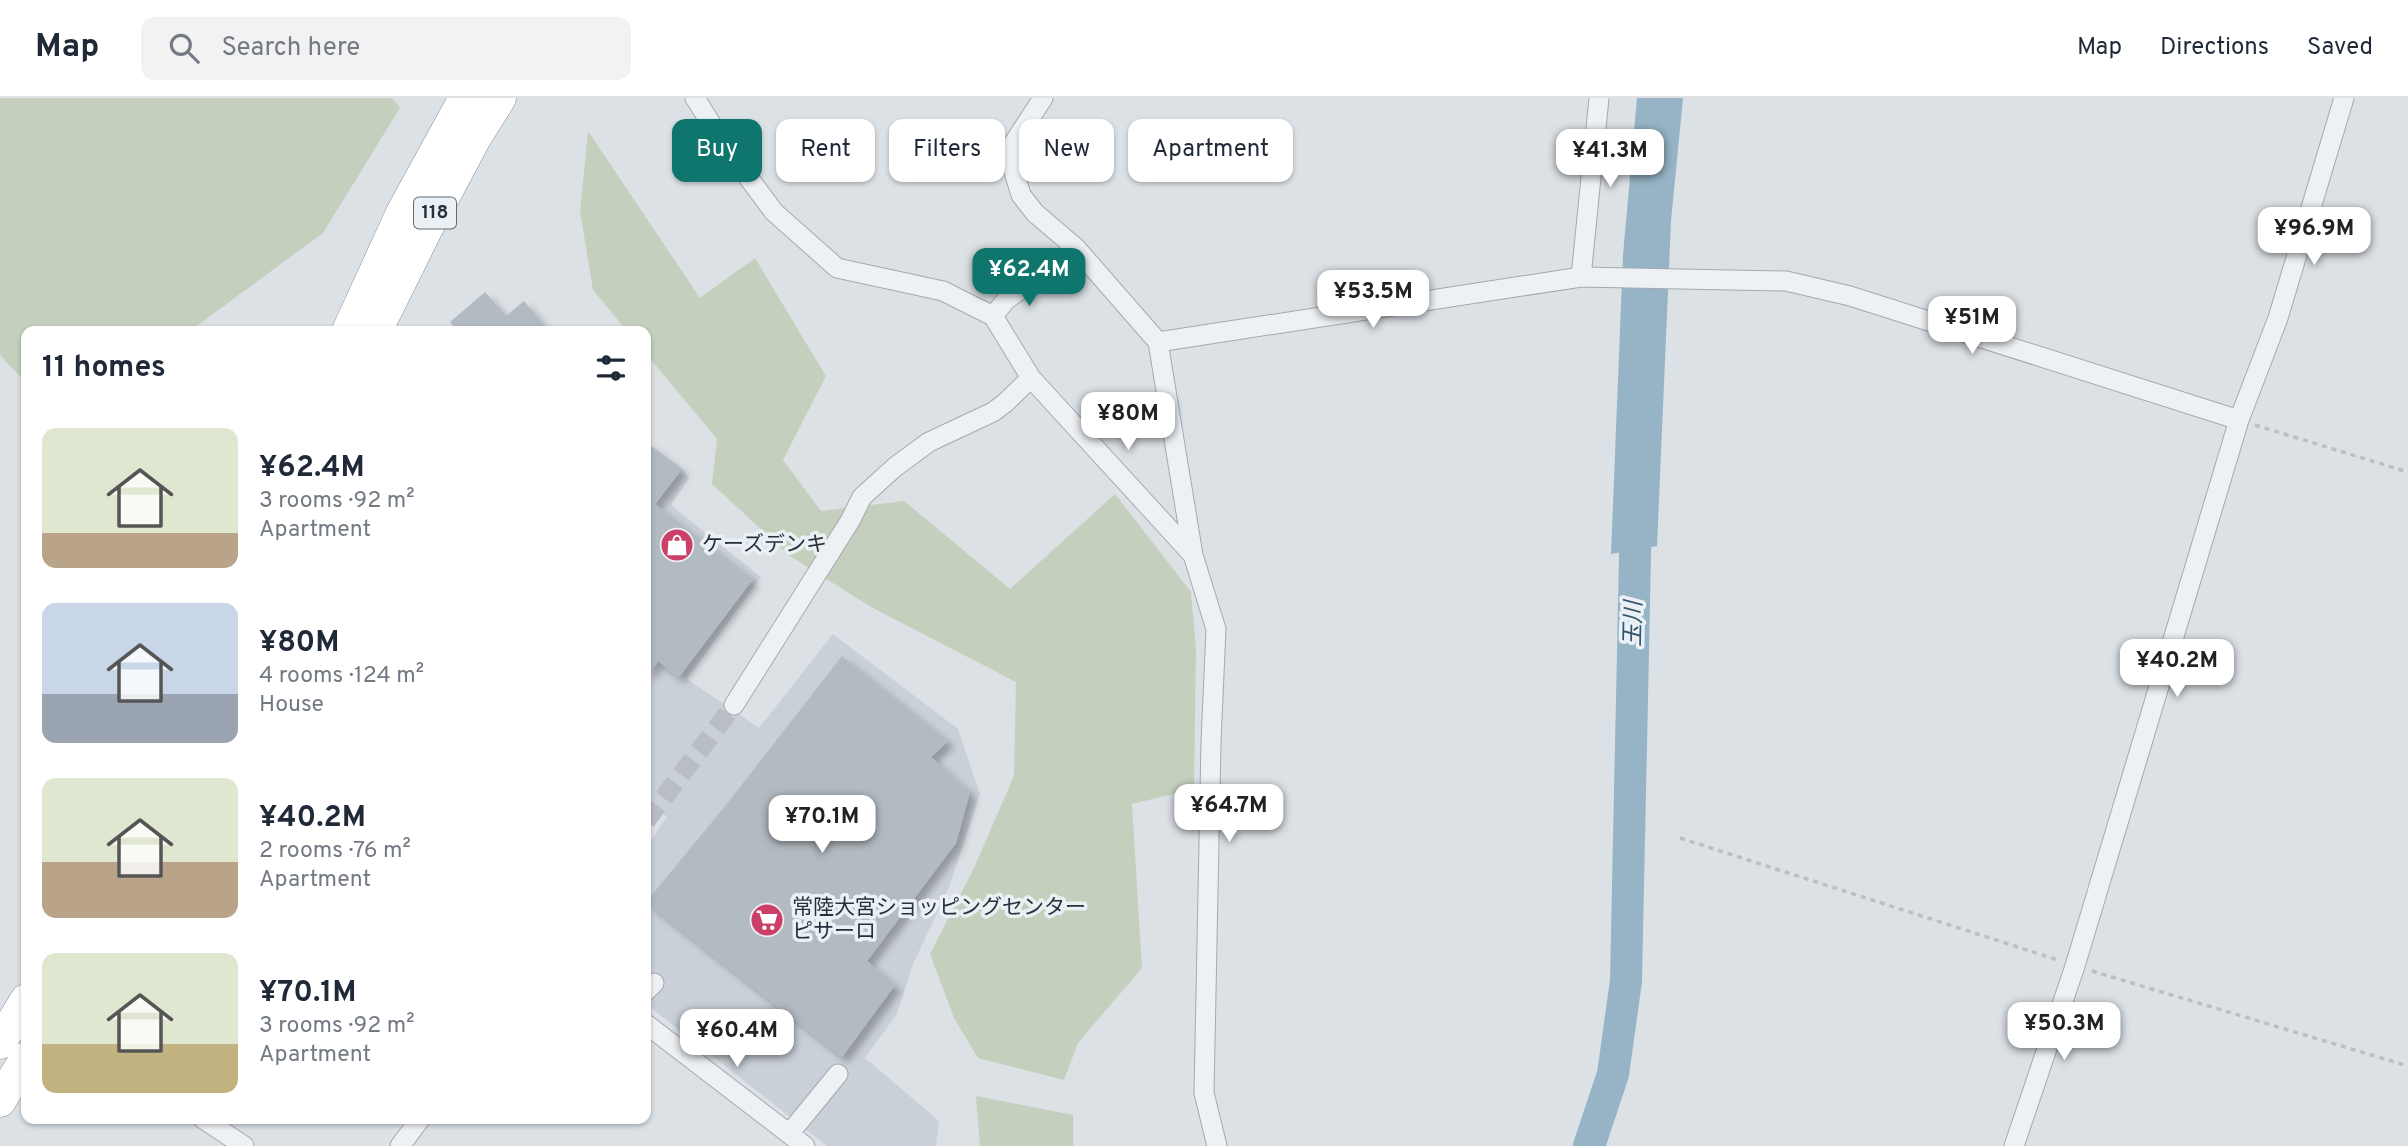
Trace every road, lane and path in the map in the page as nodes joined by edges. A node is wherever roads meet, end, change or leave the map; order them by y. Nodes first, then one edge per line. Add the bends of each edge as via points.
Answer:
1 (465, 98) edge
2 (500, 98) edge
3 (695, 98) edge
4 (1043, 98) edge
5 (1599, 98) edge
6 (2344, 98) edge
7 (1076, 248) junction
8 (1581, 276) junction
9 (993, 316) junction
10 (350, 326) edge
11 (378, 326) edge
12 (1158, 342) junction
13 (1031, 378) junction
14 (2239, 420) junction
15 (2408, 472) edge
16 (1193, 555) junction
17 (734, 705) tunnel mouth
18 (1680, 838) dead end
19 (2075, 966) junction
20 (21, 1008) edge
21 (651, 1028) edge
22 (0, 1043) edge
23 (21, 1066) edge
24 (2408, 1066) edge
25 (838, 1074) dead end
26 (0, 1101) edge
27 (211, 1124) edge
28 (416, 1124) edge
29 (797, 1140) edge
30 (244, 1146) edge
31 (400, 1146) edge
32 (1217, 1146) edge
33 (2014, 1146) edge

1 - 10 highway, 118 via 402,213
2 - 11 highway, 118
3 - 9 street via 774,212 837,268 943,291
4 - 7 street via 1013,145 1014,172 1021,195
5 - 8 street
6 - 14 street via 2278,318
7 - 9 street via 1006,300
7 - 12 street
8 - 12 street
8 - 14 street via 1786,281 1850,296
9 - 13 street
12 - 16 street
13 - 16 street
13 - 17 street via 993,412 929,442 862,498
14 - 15 path
14 - 19 street
16 - 32 street via 1216,629 1204,1093
18 - 19 path
19 - 24 path
19 - 33 street
20 - 22 highway
21 - 29 street
23 - 26 highway
25 - 29 street
27 - 30 street
28 - 31 street

